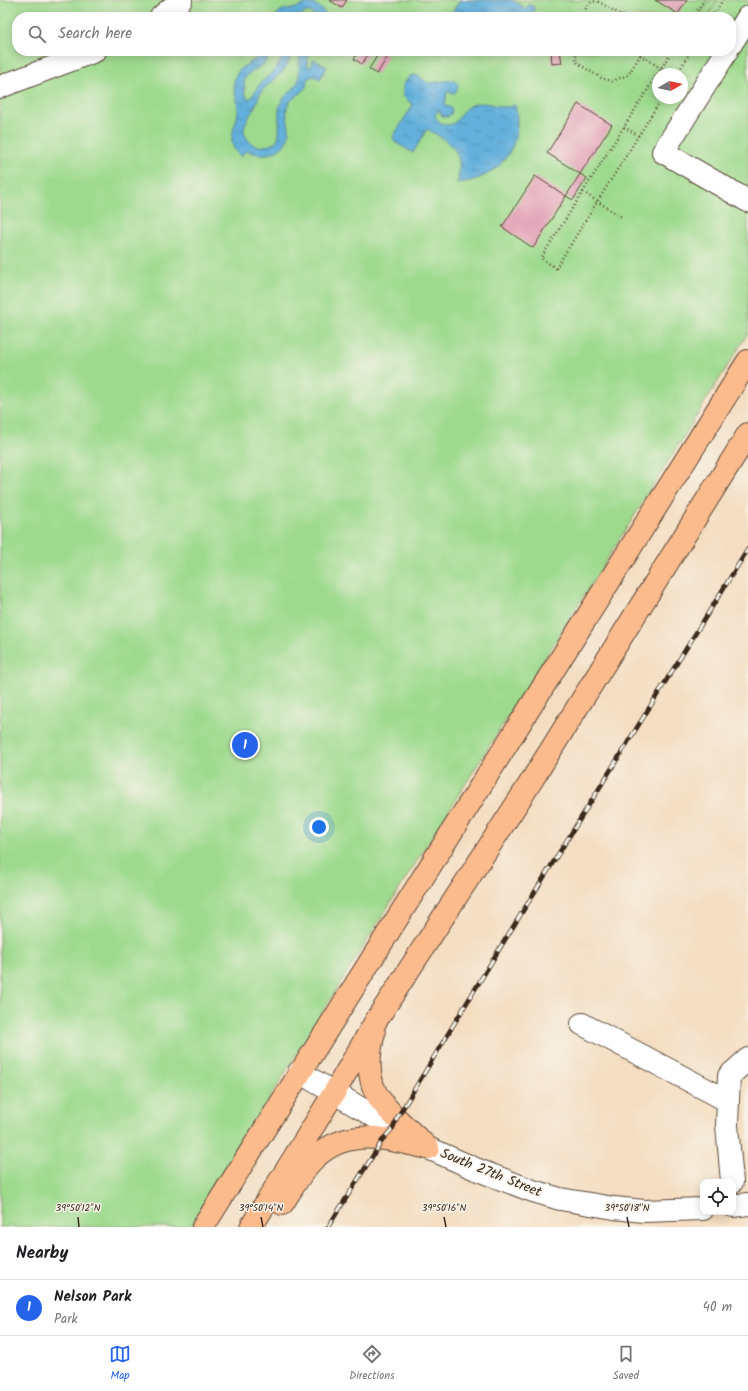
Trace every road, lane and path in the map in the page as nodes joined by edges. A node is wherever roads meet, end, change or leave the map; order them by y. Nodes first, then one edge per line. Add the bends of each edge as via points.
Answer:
1 (181, 0) edge
2 (704, 0) edge
3 (723, 0) edge
4 (168, 12) edge
5 (586, 12) edge
6 (616, 12) edge
7 (696, 12) edge
8 (715, 12) edge
9 (748, 17) edge
10 (736, 36) edge
11 (83, 56) edge
12 (576, 56) edge
13 (639, 56) edge
14 (642, 56) edge
15 (669, 56) edge
16 (689, 56) edge
17 (723, 56) edge
18 (661, 68) joint
19 (681, 68) edge
20 (652, 82) edge
21 (0, 87) edge
22 (658, 104) edge
23 (624, 127) junction
24 (639, 136) junction
25 (583, 192) junction
26 (748, 201) edge
27 (597, 202) junction
28 (623, 218) dead end
29 (748, 361) edge
30 (748, 434) edge
31 (377, 1019) junction
32 (582, 1024) dead end
33 (748, 1058) edge
34 (299, 1072) junction
35 (334, 1094) junction
36 (728, 1101) junction
37 (428, 1148) junction
38 (732, 1179) edge
39 (748, 1204) edge
40 (736, 1206) edge
41 (700, 1209) edge
42 (203, 1227) edge
43 (251, 1227) edge
44 (263, 1227) edge

1 - 4 street
2 - 7 path
3 - 8 path
5 - 6 path via 588,4 597,1
9 - 10 street
11 - 21 street
12 - 13 path via 579,64 601,78 612,81 628,75
14 - 18 path
15 - 18 path
16 - 19 path
17 - 26 street via 663,152
20 - 23 path
22 - 24 path
23 - 24 path
23 - 25 path
24 - 27 path
25 - 27 path
25 - 27 path via 541,258 556,268
27 - 28 path
29 - 34 main road
30 - 31 main road via 527,788
31 - 35 main road
31 - 37 main road via 370,1058 370,1075 375,1091 388,1108
32 - 36 street
33 - 36 street via 729,1076
34 - 35 street, South 27th Street
34 - 42 main road
35 - 37 street, South 27th Street
35 - 43 main road
36 - 38 street via 727,1125
37 - 41 street, South 27th Street via 502,1180 560,1199 644,1211
37 - 44 main road via 384,1138 359,1137 339,1142 323,1150 309,1164 283,1204
39 - 40 street

